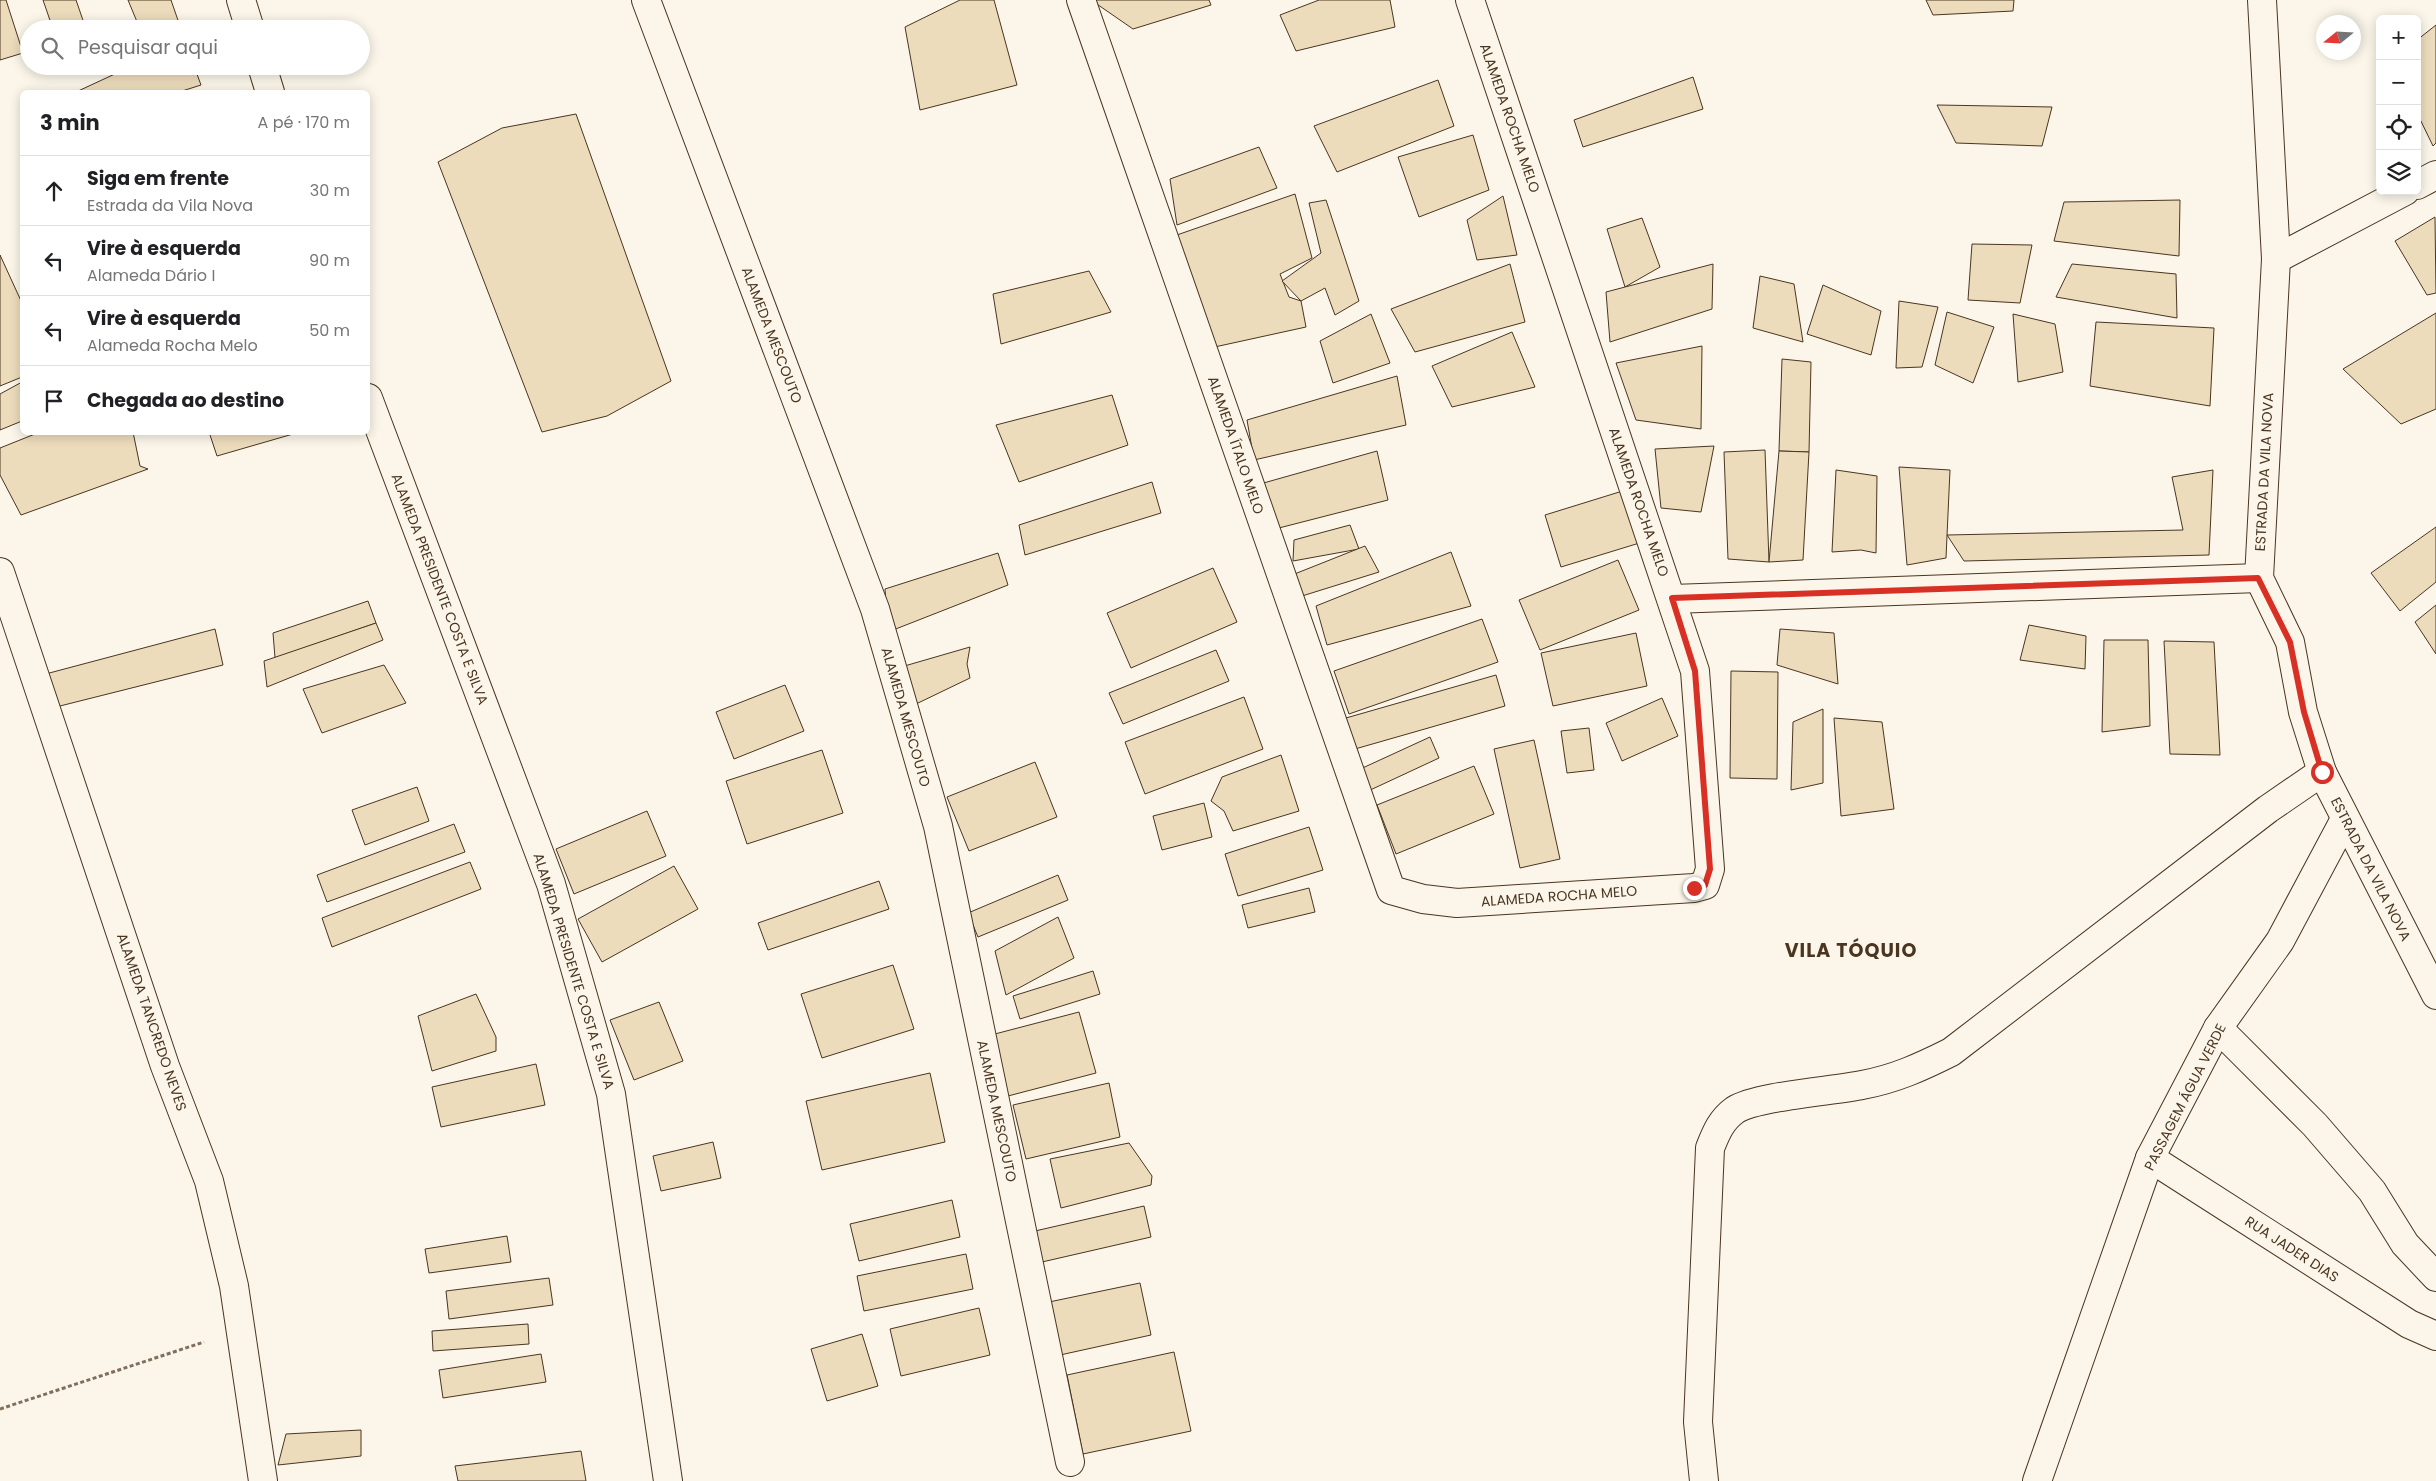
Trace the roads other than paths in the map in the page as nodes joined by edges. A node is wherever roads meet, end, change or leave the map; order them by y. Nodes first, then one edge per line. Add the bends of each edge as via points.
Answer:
1 (241, 0) edge
2 (646, 0) edge
3 (1081, 0) edge
4 (1470, 0) edge
5 (2262, 0) edge
6 (247, 20) edge
7 (265, 75) edge
8 (269, 90) edge
9 (2436, 175) edge
10 (2421, 183) edge
11 (2397, 195) edge
12 (2276, 259) junction
13 (370, 403) edge
14 (0, 572) edge
15 (2258, 578) junction
16 (1672, 598) junction
17 (2322, 772) junction
18 (2345, 819) junction
19 (1391, 890) joint
20 (2436, 995) edge
21 (2218, 1028) junction
22 (2150, 1158) junction
23 (2436, 1276) edge
24 (2436, 1336) edge
25 (1070, 1462) dead end
26 (263, 1481) edge
27 (668, 1481) edge
28 (1704, 1481) edge
29 (2037, 1481) edge

1 - 6 street
2 - 25 street, ALAMEDA MESCOUTO via 875,609 916,750 938,826
3 - 19 street, ALAMEDA ÍTALO MELO
4 - 16 street, ALAMEDA ROCHA MELO
5 - 12 street, ESTRADA DA VILA NOVA
7 - 8 street
9 - 10 street
11 - 12 street
12 - 15 street, ESTRADA DA VILA NOVA
13 - 27 street, ALAMEDA PRESIDENTE COSTA E SILVA via 551,884 611,1094
14 - 26 street, ALAMEDA TANCREDO NEVES via 165,1066 209,1181 234,1286
15 - 16 street
15 - 17 street, ESTRADA DA VILA NOVA via 2290,642 2304,712
16 - 19 street, ALAMEDA ROCHA MELO via 1695,671 1710,869 1705,885 1457,903 1423,899
17 - 18 street, ESTRADA DA VILA NOVA
17 - 28 street via 2268,809 1951,1052 1910,1073 1758,1102 1736,1110 1719,1126 1710,1148 1698,1422
18 - 20 street, ESTRADA DA VILA NOVA
18 - 21 street, PASSAGEM ÁGUA VERDE via 2280,941
21 - 22 street, PASSAGEM ÁGUA VERDE
21 - 23 street via 2315,1125 2372,1191 2405,1244
22 - 24 street, RUA JADER DIAS via 2409,1324
22 - 29 street, PASSAGEM ÁGUA VERDE

